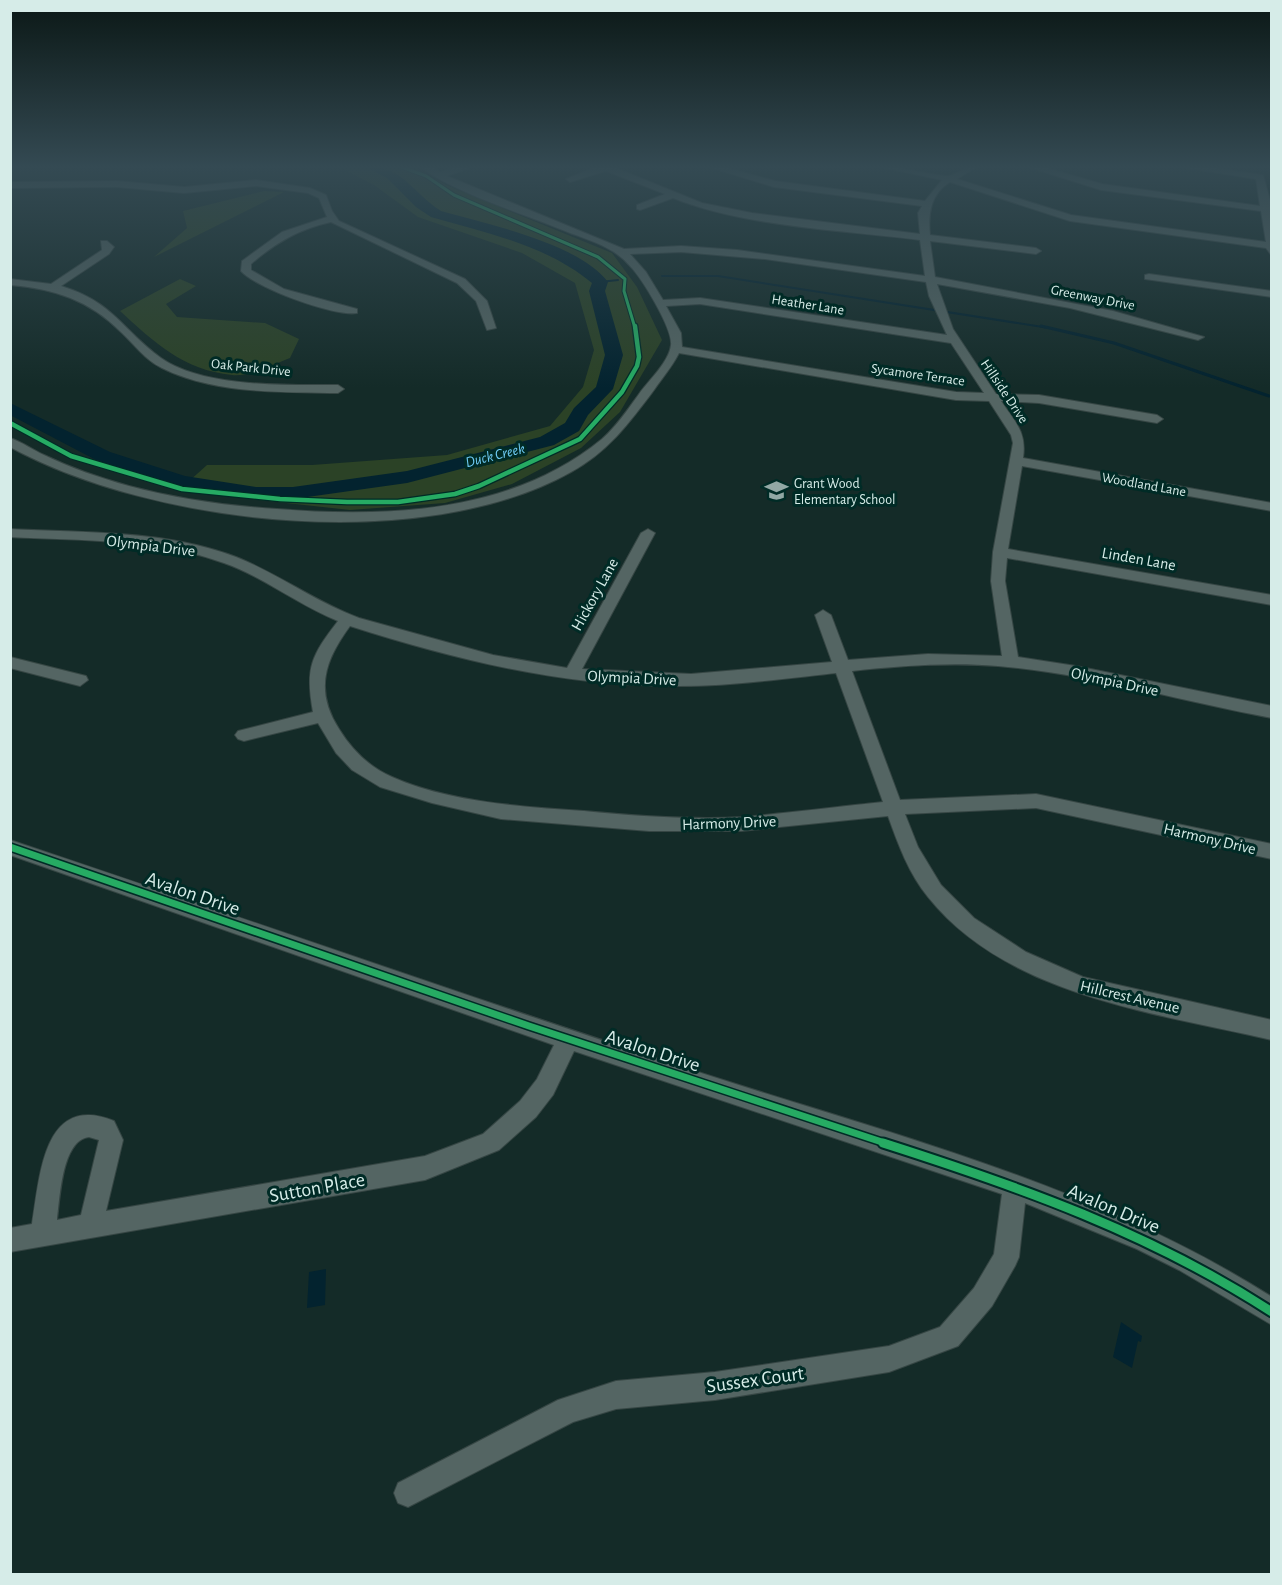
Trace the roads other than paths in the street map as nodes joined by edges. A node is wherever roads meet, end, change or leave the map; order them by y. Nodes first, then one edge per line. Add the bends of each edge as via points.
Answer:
1 (276, 240) edge
2 (375, 240) edge
3 (595, 240) edge
4 (925, 240) edge
5 (942, 240) edge
6 (1208, 240) edge
7 (104, 243) dead end
8 (1271, 250) edge
9 (1036, 251) dead end
10 (624, 252) junction
11 (1149, 277) dead end
12 (931, 280) junction
13 (10, 282) edge
14 (55, 286) junction
15 (1272, 294) edge
16 (657, 303) junction
17 (354, 311) dead end
18 (491, 328) dead end
19 (1198, 337) dead end
20 (955, 340) junction
21 (675, 350) junction
22 (338, 389) dead end
23 (992, 397) junction
24 (1158, 419) dead end
25 (10, 442) edge
26 (1017, 461) junction
27 (1272, 507) edge
28 (10, 533) edge
29 (648, 533) dead end
30 (1000, 552) junction
31 (1272, 600) edge
32 (823, 615) dead end
33 (348, 618) junction
34 (10, 662) edge
35 (1011, 663) junction
36 (841, 667) junction
37 (572, 673) junction
38 (80, 680) dead end
39 (1272, 712) edge
40 (322, 716) junction
41 (244, 735) dead end
42 (892, 808) junction
43 (10, 847) edge
44 (1272, 852) edge
45 (1272, 1030) edge
46 (568, 1040) junction
47 (1015, 1186) junction
48 (91, 1225) junction
49 (42, 1233) junction
50 (10, 1240) edge
51 (1272, 1312) edge
52 (408, 1492) dead end

1 - 17 street via 246,263 246,271 253,279
2 - 18 street via 468,286 484,302
3 - 10 street
4 - 12 street, Hillside Drive
5 - 9 street
6 - 8 street
7 - 14 street via 109,248 106,252
10 - 12 street, Greenway Drive via 715,249
10 - 16 street
11 - 15 street
12 - 19 street, Greenway Drive via 1128,317
12 - 20 street, Hillside Drive via 934,296
13 - 14 street, Oak Park Drive
14 - 22 street, Oak Park Drive via 98,304 166,366 216,380
16 - 20 street, Heather Lane via 700,301
16 - 21 street via 675,333
20 - 23 street, Hillside Drive
21 - 23 street, Sycamore Terrace via 956,396
21 - 25 street via 618,432 594,452 523,489 445,510 348,519 178,502 74,475
23 - 24 street, Sycamore Terrace via 1039,399
23 - 26 street, Hillside Drive via 1017,435
26 - 27 street, Woodland Lane
26 - 30 street, Hillside Drive
28 - 33 street, Olympia Drive via 187,547 245,566
29 - 37 street, Hickory Lane
30 - 31 street, Linden Lane
30 - 35 street, Hillside Drive via 999,594
32 - 36 street, Hillcrest Avenue
33 - 37 street, Olympia Drive via 487,659
33 - 40 street, Harmony Drive via 325,649 320,663 316,684
34 - 38 street
35 - 36 street, Olympia Drive via 960,659
35 - 39 street, Olympia Drive via 1092,675
36 - 37 street, Olympia Drive via 711,680
36 - 42 street, Hillcrest Avenue
40 - 41 street
40 - 42 street, Harmony Drive via 358,765 386,782 501,812 649,824 741,824
42 - 44 street, Harmony Drive via 1036,801
42 - 45 street, Hillcrest Avenue via 909,849 934,891 967,924 1019,958 1080,986
43 - 46 street, Avalon Drive
46 - 47 street, Avalon Drive
46 - 48 street, Sutton Place via 545,1087 528,1109 491,1142 425,1168
47 - 51 street, Avalon Drive via 1102,1218 1172,1250
47 - 52 street, Sussex Court via 1006,1257 983,1297 950,1337 889,1359 715,1386 616,1395 568,1410
48 - 49 street, Sutton Place
48 - 49 street via 111,1140 106,1128 95,1124 77,1128 63,1139
49 - 50 street, Sutton Place

